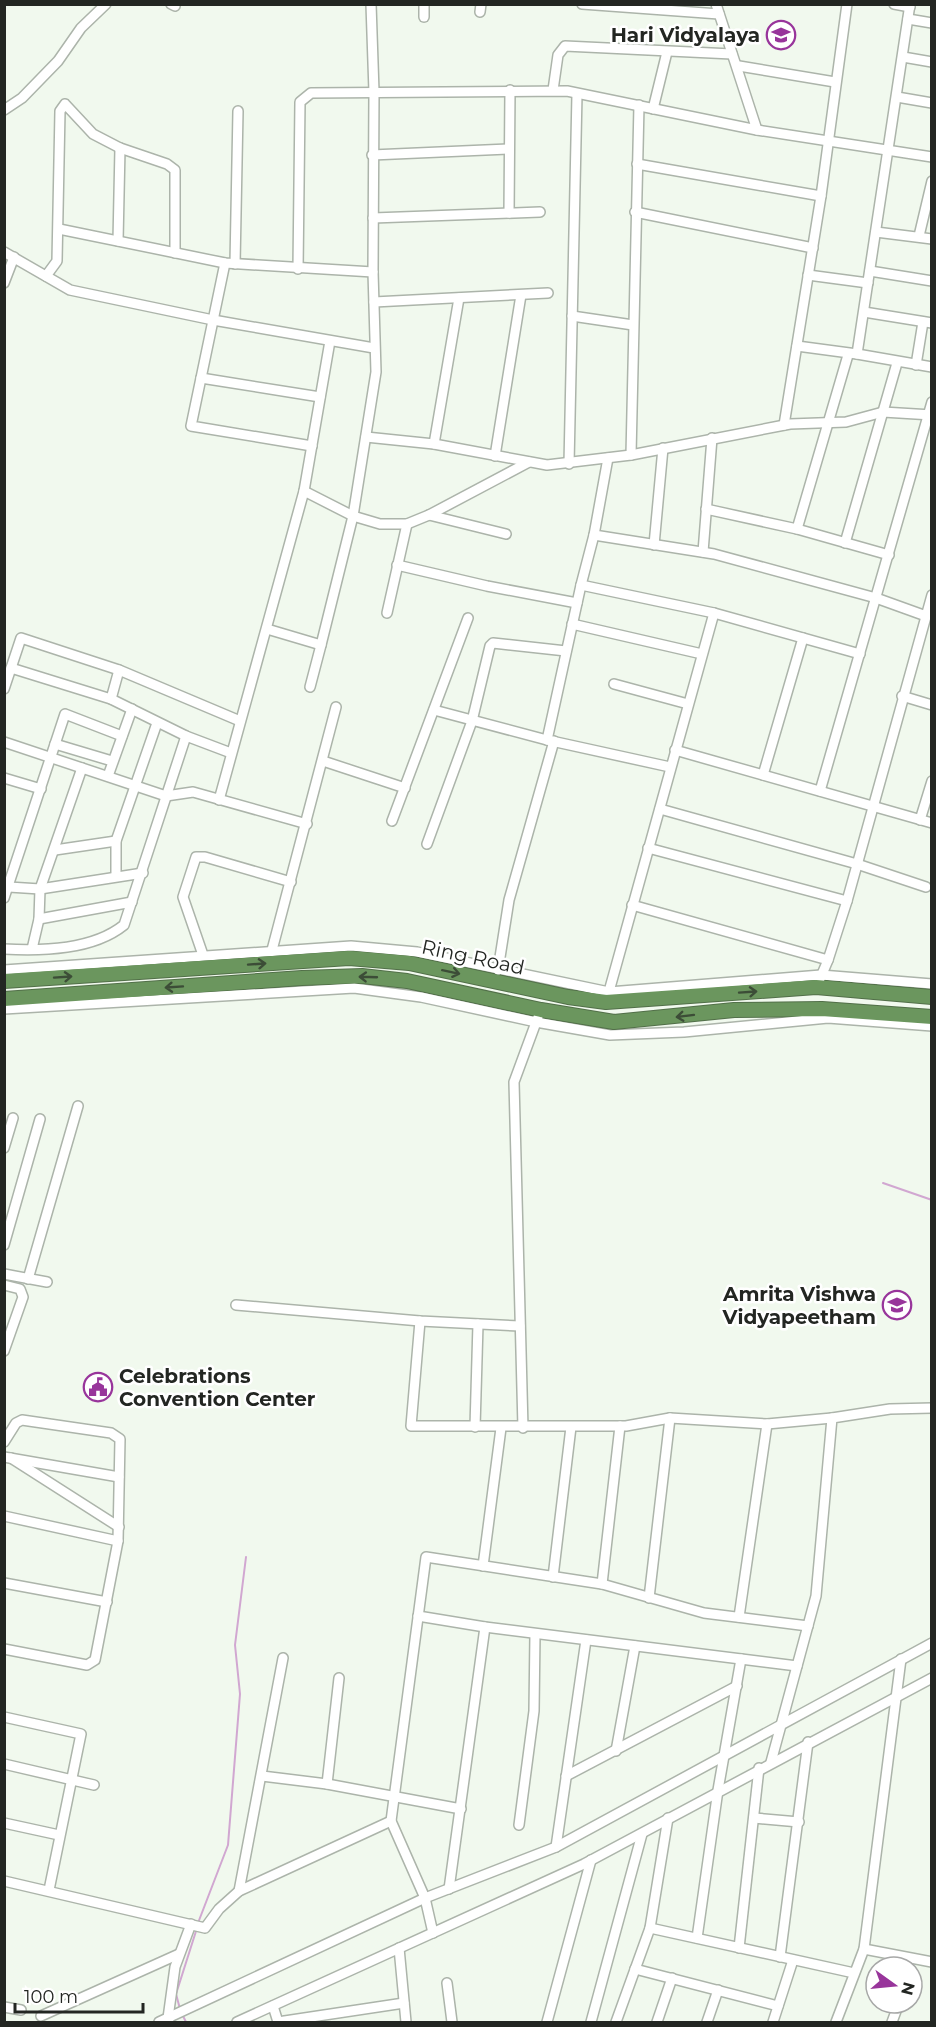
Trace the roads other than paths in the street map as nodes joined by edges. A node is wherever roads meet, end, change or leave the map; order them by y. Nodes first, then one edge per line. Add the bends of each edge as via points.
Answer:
1 (106, 4) edge
2 (371, 4) edge
3 (424, 4) edge
4 (582, 4) edge
5 (847, 4) edge
6 (894, 4) edge
7 (910, 6) edge
8 (718, 9) edge
9 (424, 17) dead end
10 (908, 19) junction
11 (932, 22) edge
12 (667, 52) junction
13 (732, 54) junction
14 (903, 57) junction
15 (932, 62) edge
16 (738, 66) junction
17 (835, 82) junction
18 (510, 90) junction
19 (553, 90) junction
20 (375, 92) junction
21 (577, 93) junction
22 (897, 97) junction
23 (932, 103) edge
24 (639, 105) junction
25 (653, 109) junction
26 (4, 110) edge
27 (238, 111) dead end
28 (758, 130) junction
29 (828, 140) junction
30 (120, 148) junction
31 (508, 149) junction
32 (888, 149) junction
33 (372, 154) junction
34 (932, 157) edge
35 (636, 164) junction
36 (932, 181) edge
37 (821, 196) junction
38 (540, 212) dead end
39 (635, 212) junction
40 (509, 213) junction
41 (373, 218) junction
42 (58, 229) junction
43 (876, 231) junction
44 (919, 236) junction
45 (932, 238) edge
46 (118, 241) junction
47 (813, 248) junction
48 (4, 252) edge
49 (175, 253) junction
50 (14, 257) junction
51 (230, 263) junction
52 (298, 269) junction
53 (870, 271) junction
54 (372, 272) junction
55 (808, 275) junction
56 (46, 276) junction
57 (932, 281) edge
58 (4, 283) edge
59 (868, 283) junction
60 (548, 293) dead end
61 (521, 295) junction
62 (459, 297) junction
63 (374, 302) junction
64 (864, 312) junction
65 (572, 316) junction
66 (213, 320) junction
67 (927, 322) edge
68 (633, 325) junction
69 (330, 341) junction
70 (797, 346) junction
71 (374, 348) junction
72 (853, 354) junction
73 (897, 363) junction
74 (916, 365) junction
75 (932, 367) edge
76 (201, 378) junction
77 (320, 398) junction
78 (932, 402) edge
79 (883, 412) junction
80 (930, 415) edge
81 (828, 423) junction
82 (784, 425) junction
83 (366, 437) junction
84 (712, 438) junction
85 (434, 444) junction
86 (312, 446) junction
87 (663, 448) junction
88 (630, 455) junction
89 (495, 456) junction
90 (608, 458) junction
91 (529, 462) junction
92 (569, 464) junction
93 (304, 491) junction
94 (706, 509) junction
95 (429, 515) junction
96 (353, 516) junction
97 (407, 524) junction
98 (797, 529) junction
99 (506, 534) dead end
100 (594, 535) junction
101 (845, 543) junction
102 (654, 545) junction
103 (703, 552) junction
104 (889, 555) junction
105 (397, 565) junction
106 (581, 585) junction
107 (932, 596) edge
108 (876, 598) junction
109 (577, 603) junction
110 (387, 613) dead end
111 (714, 613) junction
112 (926, 616) junction
113 (468, 618) dead end
114 (572, 624) junction
115 (267, 629) junction
116 (804, 638) junction
117 (321, 645) junction
118 (566, 651) junction
119 (702, 654) junction
120 (860, 654) junction
121 (11, 668) junction
122 (119, 670) junction
123 (614, 684) dead end
124 (310, 687) dead end
125 (4, 689) edge
126 (902, 696) junction
127 (111, 699) junction
128 (688, 704) junction
129 (932, 705) edge
130 (336, 707) dead end
131 (132, 710) junction
132 (434, 710) junction
133 (240, 721) junction
134 (472, 721) junction
135 (157, 723) junction
136 (186, 735) junction
137 (122, 736) junction
138 (551, 740) junction
139 (4, 742) edge
140 (55, 744) junction
141 (675, 750) junction
142 (231, 753) junction
143 (52, 757) junction
144 (112, 761) junction
145 (323, 761) junction
146 (670, 767) junction
147 (82, 768) junction
148 (763, 775) junction
149 (108, 776) junction
150 (4, 778) edge
151 (932, 781) edge
152 (135, 786) junction
153 (405, 788) junction
154 (41, 789) junction
155 (820, 791) junction
156 (166, 796) junction
157 (219, 800) junction
158 (872, 806) junction
159 (660, 809) junction
160 (920, 820) junction
161 (392, 821) dead end
162 (932, 823) edge
163 (307, 824) junction
164 (116, 841) junction
165 (427, 844) dead end
166 (648, 848) junction
167 (55, 850) junction
168 (856, 864) junction
169 (143, 873) junction
170 (116, 875) junction
171 (291, 882) junction
172 (9, 887) junction
173 (926, 887) dead end
174 (40, 889) junction
175 (4, 898) edge
176 (847, 901) junction
177 (132, 902) junction
178 (632, 905) junction
179 (39, 919) junction
180 (4, 949) edge
181 (32, 949) junction
182 (272, 950) junction
183 (203, 955) junction
184 (828, 960) junction
185 (4, 970) edge
186 (498, 970) junction
187 (4, 981) edge
188 (818, 981) junction
189 (932, 984) edge
190 (608, 997) junction
191 (932, 997) edge
192 (4, 999) edge
193 (4, 1009) edge
194 (538, 1016) junction
195 (932, 1017) edge
196 (932, 1026) edge
197 (78, 1106) dead end
198 (13, 1118) dead end
199 (40, 1119) dead end
200 (4, 1148) edge
201 (5, 1244) edge
202 (4, 1274) edge
203 (28, 1279) junction
204 (47, 1282) dead end
205 (4, 1285) edge
206 (236, 1305) dead end
207 (420, 1321) junction
208 (478, 1324) junction
209 (520, 1326) junction
210 (4, 1351) edge
211 (932, 1408) edge
212 (670, 1418) junction
213 (832, 1418) junction
214 (767, 1424) junction
215 (621, 1426) junction
216 (475, 1427) junction
217 (571, 1427) junction
218 (501, 1428) junction
219 (523, 1428) junction
220 (4, 1442) edge
221 (8, 1457) edge
222 (119, 1477) junction
223 (4, 1516) edge
224 (119, 1527) junction
225 (118, 1541) junction
226 (483, 1566) junction
227 (553, 1577) junction
228 (4, 1583) edge
229 (602, 1584) junction
230 (649, 1598) junction
231 (107, 1602) junction
232 (418, 1616) junction
233 (739, 1617) junction
234 (808, 1626) junction
235 (485, 1627) junction
236 (535, 1634) junction
237 (586, 1640) junction
238 (932, 1643) edge
239 (635, 1646) junction
240 (4, 1650) edge
241 (283, 1658) dead end
242 (741, 1659) junction
243 (901, 1659) junction
244 (797, 1666) junction
245 (339, 1678) dead end
246 (932, 1678) edge
247 (737, 1686) junction
248 (896, 1695) junction
249 (4, 1717) edge
250 (778, 1727) junction
251 (808, 1742) junction
252 (616, 1751) junction
253 (725, 1755) junction
254 (771, 1762) junction
255 (4, 1764) edge
256 (759, 1768) junction
257 (262, 1776) junction
258 (566, 1776) junction
259 (71, 1780) junction
260 (327, 1784) junction
261 (93, 1785) dead end
262 (718, 1790) junction
263 (395, 1795) junction
264 (460, 1809) junction
265 (668, 1818) junction
266 (754, 1818) junction
267 (391, 1821) junction
268 (799, 1822) junction
269 (4, 1823) edge
270 (519, 1825) dead end
271 (642, 1834) junction
272 (59, 1835) junction
273 (556, 1847) junction
274 (591, 1860) junction
275 (4, 1881) edge
276 (49, 1890) junction
277 (449, 1890) junction
278 (239, 1891) junction
279 (425, 1898) junction
280 (191, 1924) junction
281 (650, 1928) junction
282 (433, 1933) junction
283 (697, 1938) junction
284 (399, 1948) junction
285 (739, 1948) junction
286 (864, 1949) junction
287 (179, 1954) junction
288 (885, 1955) edge
289 (780, 1957) junction
290 (793, 1960) junction
291 (636, 1969) junction
292 (854, 1973) junction
293 (672, 1978) junction
294 (447, 1983) dead end
295 (718, 1990) junction
296 (404, 2003) junction
297 (273, 2006) junction
298 (778, 2006) junction
299 (4, 2007) edge
300 (21, 2010) dead end
301 (41, 2016) dead end
302 (253, 2019) edge
303 (165, 2021) edge
304 (237, 2022) edge
305 (278, 2022) edge
306 (406, 2022) edge
307 (453, 2022) edge
308 (547, 2022) edge
309 (591, 2022) edge
310 (616, 2022) edge
311 (657, 2022) edge
312 (707, 2022) edge
313 (772, 2022) edge
314 (836, 2022) edge

1 - 26 street via 81,28 58,61 22,98
2 - 20 street
3 - 9 street
4 - 8 street
5 - 17 street
6 - 7 street
7 - 10 street
8 - 13 street
10 - 11 street
10 - 14 street
12 - 13 street
12 - 19 street via 565,46 558,55
12 - 25 street
13 - 16 street
14 - 15 street
14 - 22 street
16 - 17 street
16 - 28 street
17 - 29 street
18 - 19 street
18 - 20 street
18 - 31 street
19 - 21 street
20 - 33 street
20 - 52 street via 311,93 300,102
21 - 24 street
21 - 65 street
22 - 23 street
22 - 32 street
24 - 25 street
24 - 35 street
25 - 28 street
27 - 51 street
28 - 29 street
29 - 32 street
29 - 37 street
30 - 42 street via 87,130 68,104 61,106
30 - 46 street
30 - 49 street via 176,170
31 - 33 street
31 - 40 street
32 - 34 street
32 - 43 street
33 - 41 street
35 - 37 street
35 - 39 street
36 - 44 street
37 - 47 street
38 - 40 street
39 - 47 street
39 - 68 street
40 - 41 street
41 - 54 street
42 - 46 street
42 - 56 street via 56,265
43 - 44 street
43 - 53 street
44 - 45 street
46 - 49 street
47 - 55 street
48 - 50 street
49 - 51 street
50 - 56 street
50 - 58 street
51 - 52 street
51 - 66 street
52 - 54 street
53 - 57 street
53 - 59 street
54 - 63 street
55 - 59 street
55 - 70 street
56 - 66 street via 70,291
59 - 64 street
60 - 61 street
61 - 62 street
61 - 89 street
62 - 63 street
62 - 85 street
63 - 71 street
64 - 67 street
64 - 72 street
65 - 68 street
65 - 92 street
66 - 69 street
66 - 76 street
67 - 74 street
68 - 88 street
69 - 71 street
69 - 77 street
70 - 72 street
70 - 82 street
71 - 83 street via 376,372
72 - 73 street
72 - 81 street
73 - 74 street
73 - 79 street
74 - 75 street
76 - 77 street
76 - 86 street via 191,426
77 - 86 street
78 - 80 street
79 - 80 street
79 - 81 street
79 - 101 street
80 - 104 street
81 - 82 street
81 - 98 street
82 - 84 street
83 - 85 street
83 - 96 street
84 - 87 street
84 - 94 street
85 - 89 street
86 - 93 street
87 - 88 street
87 - 102 street
88 - 90 street
89 - 91 street
90 - 92 street
90 - 100 street
91 - 92 street
91 - 95 street
93 - 96 street
93 - 115 street
94 - 98 street
94 - 103 street
95 - 97 street
95 - 99 street
96 - 97 street via 380,524
96 - 117 street
97 - 105 street
98 - 101 street
100 - 102 street
100 - 106 street
101 - 104 street
102 - 103 street
103 - 108 street
104 - 108 street
105 - 109 street
105 - 110 street
106 - 109 street
106 - 111 street
107 - 112 street
108 - 112 street
108 - 120 street
109 - 114 street
111 - 116 street
111 - 119 street
112 - 126 street
113 - 132 street
114 - 118 street
114 - 119 street
115 - 117 street
115 - 133 street
116 - 120 street
116 - 148 street
117 - 124 street
118 - 134 street via 493,644
118 - 138 street
119 - 128 street
120 - 155 street
121 - 122 street via 21,638
121 - 125 street
121 - 127 street
122 - 127 street
122 - 133 street
123 - 128 street
126 - 129 street
126 - 158 street
127 - 131 street
128 - 141 street
130 - 145 street
131 - 135 street
131 - 137 street
132 - 134 street
132 - 153 street
133 - 142 street
134 - 138 street
134 - 165 street
135 - 136 street
135 - 152 street
136 - 142 street
136 - 156 street
137 - 140 street via 65,714
137 - 144 street
138 - 146 street
138 - 186 street via 509,900
139 - 143 street
140 - 143 street
140 - 144 street
141 - 146 street
141 - 148 street
142 - 157 street
143 - 147 street
143 - 154 street
144 - 149 street
145 - 153 street
145 - 163 street
146 - 159 street
147 - 149 street
147 - 167 street
148 - 155 street
149 - 152 street
150 - 154 street
151 - 160 street
152 - 156 street
152 - 164 street
153 - 161 street
154 - 172 street
155 - 158 street
156 - 157 street via 193,792
156 - 169 street
157 - 163 street
158 - 160 street
158 - 168 street
159 - 166 street
159 - 168 street
160 - 162 street
163 - 171 street
164 - 167 street
164 - 170 street
166 - 176 street
166 - 178 street
167 - 174 street
168 - 173 street
168 - 176 street
169 - 170 street
169 - 177 street
170 - 174 street
171 - 182 street
171 - 183 street via 196,857 183,897
172 - 174 street
172 - 175 street
174 - 179 street
176 - 184 street
177 - 179 street
177 - 181 street via 124,926 113,934 60,948
178 - 184 street
178 - 190 street
179 - 181 street
180 - 181 street
182 - 183 street
182 - 186 street via 379,947
183 - 185 street
184 - 188 street
186 - 190 street
187 -> 190 highway, Ring Road via 365,958 409,963 568,997
188 - 189 street
188 - 190 highway, Ring Road
188 - 191 highway, Ring Road
194 -> 192 highway, Ring Road via 406,981 362,976
193 - 194 street via 354,988
195 -> 194 highway, Ring Road via 822,1009 734,1010 614,1022
194 - 196 street via 610,1035 828,1018
194 - 209 street via 514,1082
197 - 203 street
198 - 200 street
199 - 201 street
202 - 203 street
203 - 204 street
205 - 210 street via 20,1289 23,1297
206 - 207 street
207 - 208 street
207 - 216 street via 411,1426
208 - 209 street
208 - 216 street
209 - 219 street
211 - 213 street
212 - 214 street
212 - 215 street
212 - 230 street
213 - 214 street
213 - 234 street via 816,1596
214 - 233 street
215 - 217 street
215 - 229 street
216 - 218 street
217 - 219 street
217 - 227 street
218 - 219 street
218 - 226 street
220 - 222 street via 22,1420 111,1433 120,1439
221 - 222 street
221 - 224 street
222 - 224 street
223 - 225 street
224 - 225 street
225 - 231 street
226 - 227 street
226 - 232 street via 426,1557
227 - 229 street
228 - 231 street
229 - 230 street
230 - 233 street via 704,1613
231 - 240 street via 95,1660 87,1665
232 - 235 street
232 - 263 street
233 - 234 street
234 - 244 street
235 - 236 street
235 - 264 street
236 - 237 street
236 - 270 street via 534,1711
237 - 239 street
237 - 258 street
238 - 243 street
239 - 242 street
239 - 252 street
241 - 257 street
242 - 244 street
242 - 247 street
243 - 248 street
243 - 250 street
244 - 250 street
245 - 260 street
246 - 248 street
247 - 252 street
247 - 253 street
248 - 251 street
248 - 286 street
249 - 259 street via 81,1734
250 - 253 street
250 - 254 street
251 - 254 street
251 - 268 street
252 - 258 street
253 - 262 street
253 - 273 street
254 - 256 street
255 - 259 street
256 - 262 street
256 - 266 street
257 - 260 street
257 - 278 street
258 - 273 street
259 - 261 street
259 - 272 street
260 - 263 street
262 - 265 street
262 - 283 street
263 - 264 street
263 - 267 street
264 - 277 street
265 - 271 street
265 - 281 street
266 - 268 street
266 - 285 street
267 - 278 street
267 - 279 street
268 - 289 street
269 - 272 street
271 - 274 street
271 - 309 street
272 - 276 street
273 - 277 street
274 - 282 street
274 - 308 street
275 - 276 street
276 - 280 street
277 - 279 street
278 - 280 street via 205,1928
279 - 282 street
279 - 303 street
280 - 287 street
281 - 283 street
281 - 291 street
282 - 284 street
283 - 285 street
284 - 296 street
284 - 297 street
285 - 289 street
286 - 288 street
286 - 292 street
287 - 301 street
287 - 303 street
289 - 290 street
290 - 292 street
290 - 298 street
291 - 293 street
291 - 310 street
292 - 314 street
293 - 295 street
293 - 311 street
294 - 307 street
295 - 298 street
295 - 312 street
296 - 305 street
296 - 306 street
297 - 302 street
297 - 305 street
298 - 313 street
299 - 300 street
302 - 304 street

